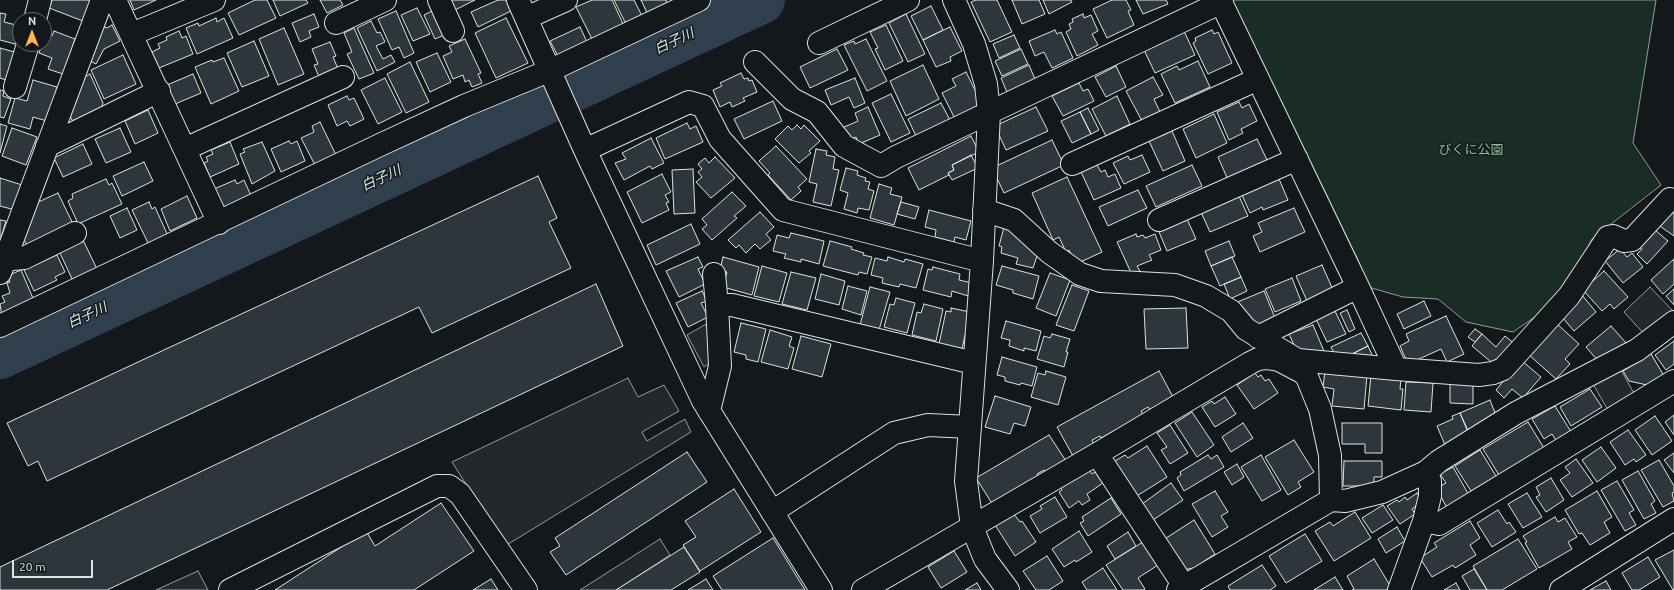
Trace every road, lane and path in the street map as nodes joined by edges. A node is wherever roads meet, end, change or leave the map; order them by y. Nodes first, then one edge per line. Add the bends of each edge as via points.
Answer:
1 (40, 0) edge
2 (102, 0) edge
3 (116, 0) edge
4 (214, 0) edge
5 (385, 0) edge
6 (439, 0) edge
7 (566, 0) edge
8 (700, 0) edge
9 (908, 0) edge
10 (954, 0) edge
11 (1221, 1) edge
12 (522, 9) edge
13 (37, 12) edge
14 (336, 23) dead end
15 (453, 31) dead end
16 (132, 34) junction
17 (819, 43) dead end
18 (26, 52) edge
19 (756, 62) dead end
20 (552, 73) junction
21 (343, 77) dead end
22 (1258, 79) junction
23 (15, 87) dead end
24 (159, 91) junction
25 (989, 113) junction
26 (47, 146) junction
27 (185, 149) junction
28 (586, 150) junction
29 (1297, 159) junction
30 (1072, 164) dead end
31 (1670, 199) dead end
32 (984, 210) junction
33 (1158, 220) dead end
34 (219, 223) junction
35 (75, 233) dead end
36 (982, 261) junction
37 (2, 262) edge
38 (714, 274) dead end
39 (1358, 287) junction
40 (717, 305) junction
41 (1674, 322) edge
42 (0, 326) edge
43 (1258, 337) junction
44 (974, 364) junction
45 (1296, 364) junction
46 (1396, 369) junction
47 (1674, 381) edge
48 (709, 411) junction
49 (970, 428) junction
50 (1097, 454) junction
51 (1433, 467) junction
52 (1331, 500) junction
53 (772, 512) junction
54 (1674, 519) edge
55 (1424, 522) junction
56 (972, 527) junction
57 (1181, 588) edge
58 (230, 590) edge
59 (526, 590) edge
60 (821, 590) edge
61 (863, 590) edge
62 (1008, 590) edge
63 (1399, 590) edge
64 (1561, 590) edge

1 - 13 street
2 - 26 street
3 - 16 street
4 - 16 street
5 - 14 street
6 - 15 street
7 - 12 street
8 - 20 street
9 - 17 street
10 - 25 street via 974,44 986,84
11 - 22 street
11 - 25 street
12 - 20 street
16 - 24 street
18 - 23 street
19 - 25 street via 792,100 817,112 844,146 881,166
20 - 28 street
20 - 34 street via 464,106
21 - 27 street
22 - 29 street
22 - 30 street
24 - 26 street
24 - 27 street
25 - 32 street
26 - 37 street
27 - 34 street
28 - 36 street via 689,102 703,106 720,139 783,210
28 - 48 street
29 - 33 street
29 - 39 street
31 - 46 street via 1632,240 1608,237 1569,296 1503,369 1479,375
32 - 36 street
32 - 43 street via 1014,220 1049,252 1080,274 1101,281 1175,285 1206,296 1231,311 1246,329
34 - 42 street
35 - 37 street via 24,258
36 - 44 street
38 - 40 street
39 - 43 street
39 - 46 street
40 - 44 street via 732,305
40 - 48 street via 720,366
41 - 51 street via 1637,350 1516,413
43 - 45 street
44 - 49 street
45 - 46 street
45 - 50 street via 1266,358 1250,363
45 - 52 street via 1307,377 1320,409 1330,455
47 - 55 street via 1439,524
48 - 53 street
49 - 53 street via 928,425 894,433
49 - 56 street via 966,481
50 - 56 street
50 - 57 street
51 - 52 street via 1382,492 1345,501
51 - 55 street
52 - 57 street
53 - 60 street
54 - 64 street
55 - 63 street
56 - 61 street
56 - 62 street via 985,559
58 - 59 street via 437,486 449,486 460,494

